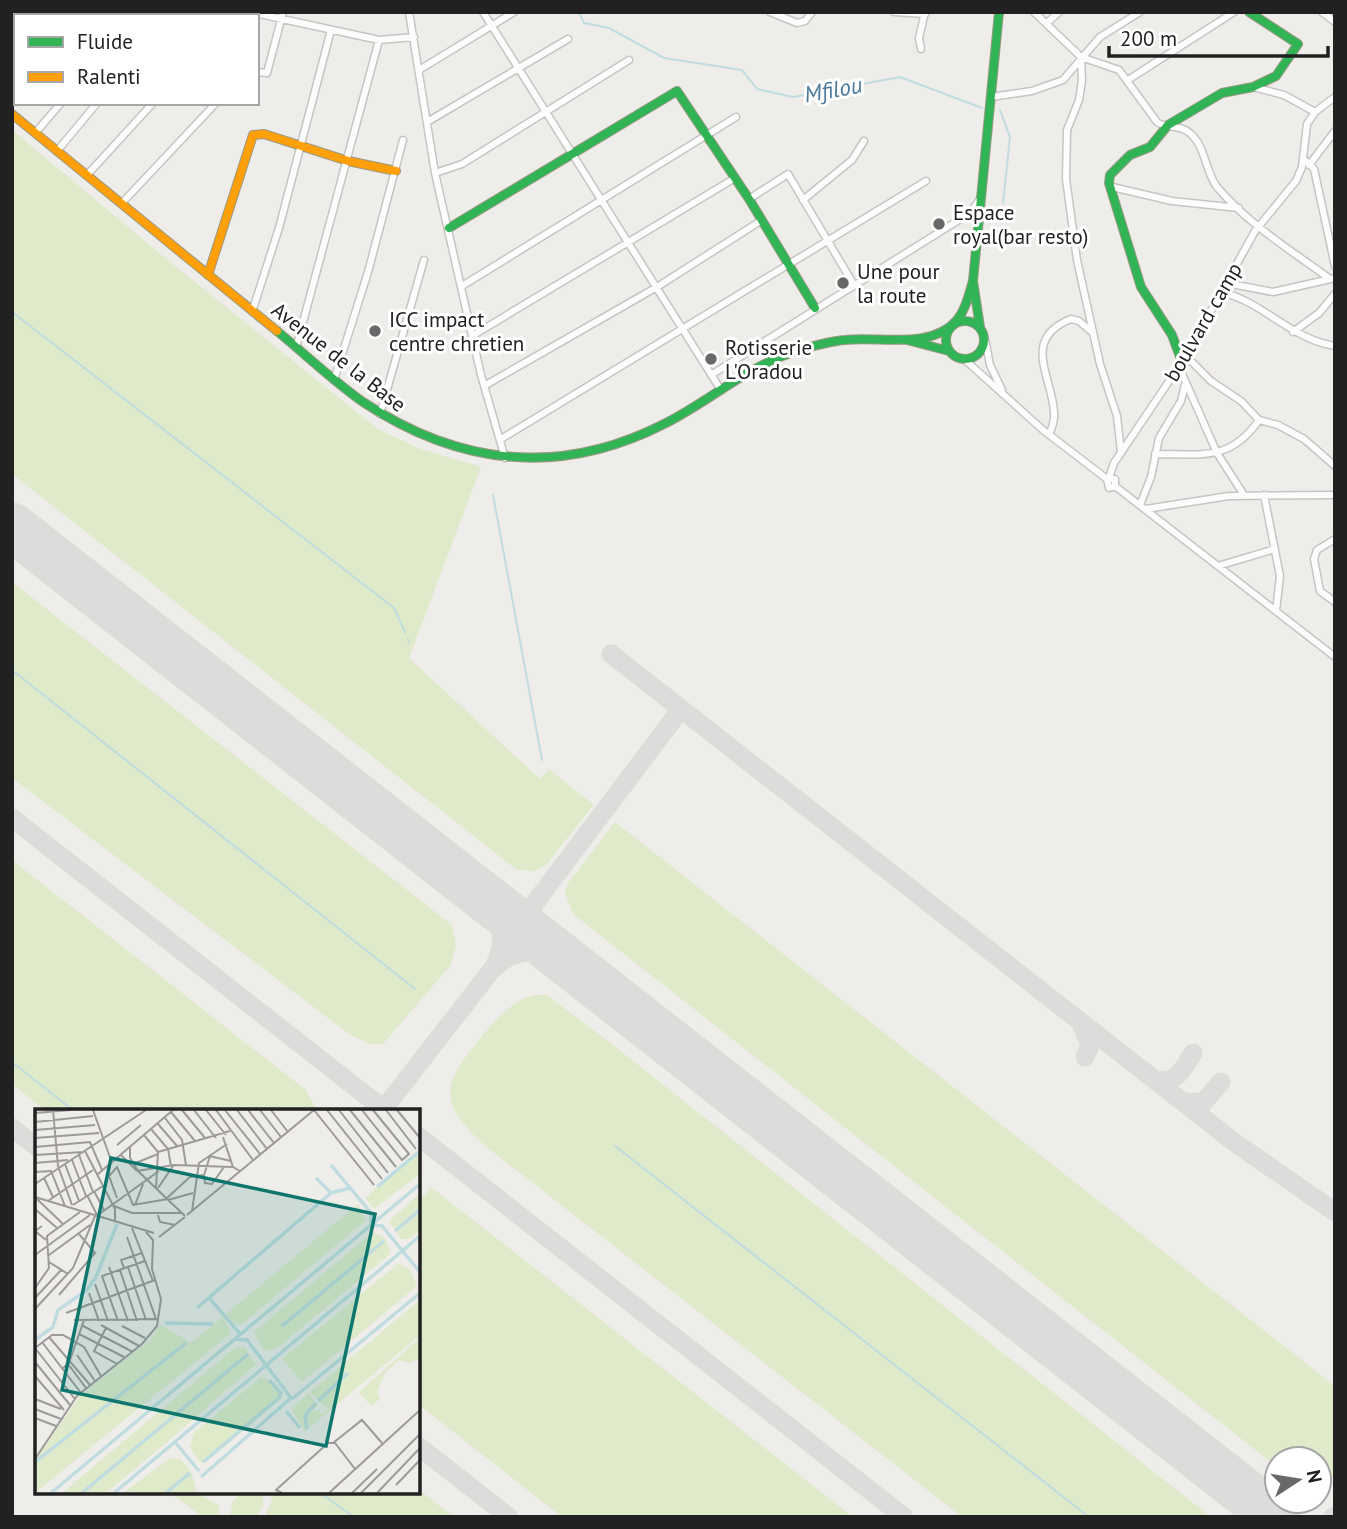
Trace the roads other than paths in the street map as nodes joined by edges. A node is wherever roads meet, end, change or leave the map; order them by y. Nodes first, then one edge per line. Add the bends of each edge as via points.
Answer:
1 (250, 12) edge
2 (409, 12) edge
3 (483, 12) edge
4 (514, 12) edge
5 (770, 12) edge
6 (812, 12) edge
7 (894, 12) edge
8 (999, 12) edge
9 (1034, 12) edge
10 (1059, 12) edge
11 (1140, 12) edge
12 (1234, 12) edge
13 (1249, 12) edge
14 (1322, 12) edge
15 (925, 13) edge
16 (282, 15) edge
17 (1335, 22) edge
18 (1047, 23) junction
19 (491, 25) junction
20 (331, 30) junction
21 (414, 37) junction
22 (568, 39) dead end
23 (379, 40) junction
24 (921, 50) dead end
25 (1081, 57) junction
26 (629, 60) dead end
27 (517, 66) junction
28 (419, 70) junction
29 (259, 72) edge
30 (1128, 80) junction
31 (1253, 87) junction
32 (991, 97) junction
33 (1335, 97) edge
34 (59, 105) edge
35 (95, 105) edge
36 (151, 105) edge
37 (214, 105) edge
38 (545, 110) junction
39 (1315, 112) junction
40 (12, 114) edge
41 (736, 117) dead end
42 (427, 122) junction
43 (1168, 125) junction
44 (1335, 131) edge
45 (36, 132) junction
46 (704, 135) junction
47 (403, 140) dead end
48 (863, 141) dead end
49 (299, 147) junction
50 (58, 149) junction
51 (573, 153) junction
52 (1303, 158) junction
53 (348, 161) junction
54 (1311, 163) junction
55 (1301, 169) junction
56 (396, 170) junction
57 (435, 173) junction
58 (88, 174) junction
59 (735, 178) junction
60 (926, 181) dead end
61 (1112, 187) junction
62 (749, 199) junction
63 (602, 200) junction
64 (803, 200) junction
65 (980, 200) junction
66 (122, 203) junction
67 (1239, 208) junction
68 (762, 220) junction
69 (1258, 226) junction
70 (449, 228) junction
71 (828, 240) junction
72 (629, 242) junction
73 (424, 260) dead end
74 (789, 264) junction
75 (1335, 266) edge
76 (208, 275) junction
77 (1332, 279) edge
78 (973, 281) junction
79 (1226, 283) junction
80 (854, 285) junction
81 (462, 286) junction
82 (657, 287) junction
83 (1221, 292) junction
84 (1335, 294) edge
85 (815, 308) junction
86 (252, 312) junction
87 (954, 324) junction
88 (980, 327) junction
89 (682, 328) junction
90 (1293, 332) junction
91 (1093, 333) junction
92 (472, 336) junction
93 (894, 338) junction
94 (985, 339) junction
95 (1335, 346) edge
96 (296, 348) junction
97 (949, 351) junction
98 (964, 359) junction
99 (1182, 362) junction
100 (711, 375) junction
101 (334, 380) junction
102 (1185, 383) junction
103 (484, 386) junction
104 (719, 387) junction
105 (1004, 395) junction
106 (380, 414) junction
107 (1259, 420) junction
108 (1049, 435) junction
109 (501, 439) junction
110 (1121, 452) junction
111 (1217, 453) junction
112 (1155, 454) junction
113 (505, 458) junction
114 (1335, 466) edge
115 (1108, 479) junction
116 (1244, 495) junction
117 (1264, 495) junction
118 (1335, 495) edge
119 (1143, 507) junction
120 (1335, 539) edge
121 (1275, 548) junction
122 (1218, 566) junction
123 (1335, 602) edge
124 (1276, 611) junction
125 (1335, 657) edge

1 - 16 street
2 - 21 street
3 - 19 street
4 - 19 street
5 - 6 street via 797,23 806,21
7 - 15 street
8 - 32 main road
9 - 18 street
10 - 18 street
11 - 25 street via 1100,37
12 - 30 street
13 - 31 main road via 1299,45 1276,76
14 - 17 street
15 - 24 street
16 - 20 street
16 - 29 street via 268,70
18 - 25 street
19 - 27 street
19 - 28 street
20 - 23 street
20 - 49 street
21 - 23 street
21 - 28 street
22 - 27 street
23 - 53 street
25 - 30 street via 1119,70
25 - 32 street via 1063,80 1032,92
25 - 91 street via 1079,100 1067,130 1065,169
26 - 38 street
27 - 38 street
27 - 42 street
28 - 42 street
30 - 43 street via 1157,122
31 - 39 street via 1284,95
31 - 43 main road via 1222,93
32 - 65 main road
33 - 39 street
34 - 45 street
35 - 50 street
36 - 58 street
37 - 66 street
38 - 51 street
38 - 57 street via 462,164
39 - 52 street via 1307,124
40 - 45 main road, Avenue de la Base
41 - 46 street
42 - 57 street
43 - 61 main road via 1150,147 1130,155 1110,176
43 - 67 street via 1191,133 1215,184
44 - 54 street
45 - 50 main road, Avenue de la Base
46 - 51 main road via 674,91
46 - 59 main road
46 - 63 street
47 - 56 street
48 - 64 street via 852,160
49 - 53 main road
49 - 76 main road via 264,134 249,139
49 - 86 street
50 - 58 main road, Avenue de la Base
51 - 63 street
51 - 70 main road
52 - 54 street
52 - 55 street
53 - 56 main road
53 - 96 street
54 - 55 street
54 - 75 street
55 - 69 street, boulvard camp
56 - 101 street
57 - 70 street
58 - 66 main road, Avenue de la Base
59 - 62 main road
59 - 72 street
60 - 71 street
61 - 67 street
61 - 99 main road via 1137,278 1172,335
62 - 64 street via 788,174
62 - 68 main road
63 - 72 street
63 - 81 street
64 - 71 street
65 - 78 main road
65 - 80 street via 970,213
66 - 76 main road, Avenue de la Base
67 - 69 street
68 - 74 main road
68 - 82 street
69 - 77 street
69 - 79 street, boulvard camp
70 - 81 street
71 - 74 street
71 - 80 street
72 - 82 street
72 - 92 street
73 - 106 street
74 - 85 main road
74 - 89 street
76 - 86 main road, Avenue de la Base
77 - 79 street via 1273,292
78 - 87 main road
78 - 88 main road
79 - 83 street, boulvard camp
80 - 85 street
81 - 92 street
82 - 89 street
82 - 103 street
83 - 90 street via 1254,303
83 - 99 street, boulvard camp
84 - 90 street
85 - 100 street
86 - 96 main road, Avenue de la Base
87 - 88 main road via 964,320
87 - 93 main road, Avenue de la Base via 922,336
87 - 97 main road via 947,334
88 - 94 main road
89 - 100 street
89 - 109 street
90 - 95 street
91 - 108 street via 1071,320 1053,331 1044,345 1042,363 1055,414
91 - 110 street via 1117,416
92 - 103 street
93 - 97 main road, Avenue de la Base
93 - 104 main road, Avenue de la Base via 845,340 778,356
94 - 98 main road via 976,356
94 - 105 street via 990,365
96 - 101 main road, Avenue de la Base
97 - 98 main road
98 - 105 street
99 - 102 street
99 - 107 street via 1241,401
99 - 110 street, boulvard camp
100 - 104 street
101 - 106 main road, Avenue de la Base
102 - 111 street
102 - 112 street
103 - 109 street
104 - 113 main road, Avenue de la Base via 674,419 621,444 571,456
105 - 108 street
106 - 113 main road, Avenue de la Base via 450,448
107 - 111 street via 1244,440
107 - 114 street via 1304,439
108 - 115 street
109 - 113 street
110 - 115 street, boulvard camp
111 - 112 street
111 - 116 street
112 - 119 street
115 - 119 street via 1107,486 1115,486
116 - 117 street
116 - 119 street
117 - 118 street
117 - 121 street
119 - 122 street
120 - 123 street via 1317,550 1314,559 1320,591
121 - 122 street
121 - 124 street via 1281,583
122 - 124 street
124 - 125 street

